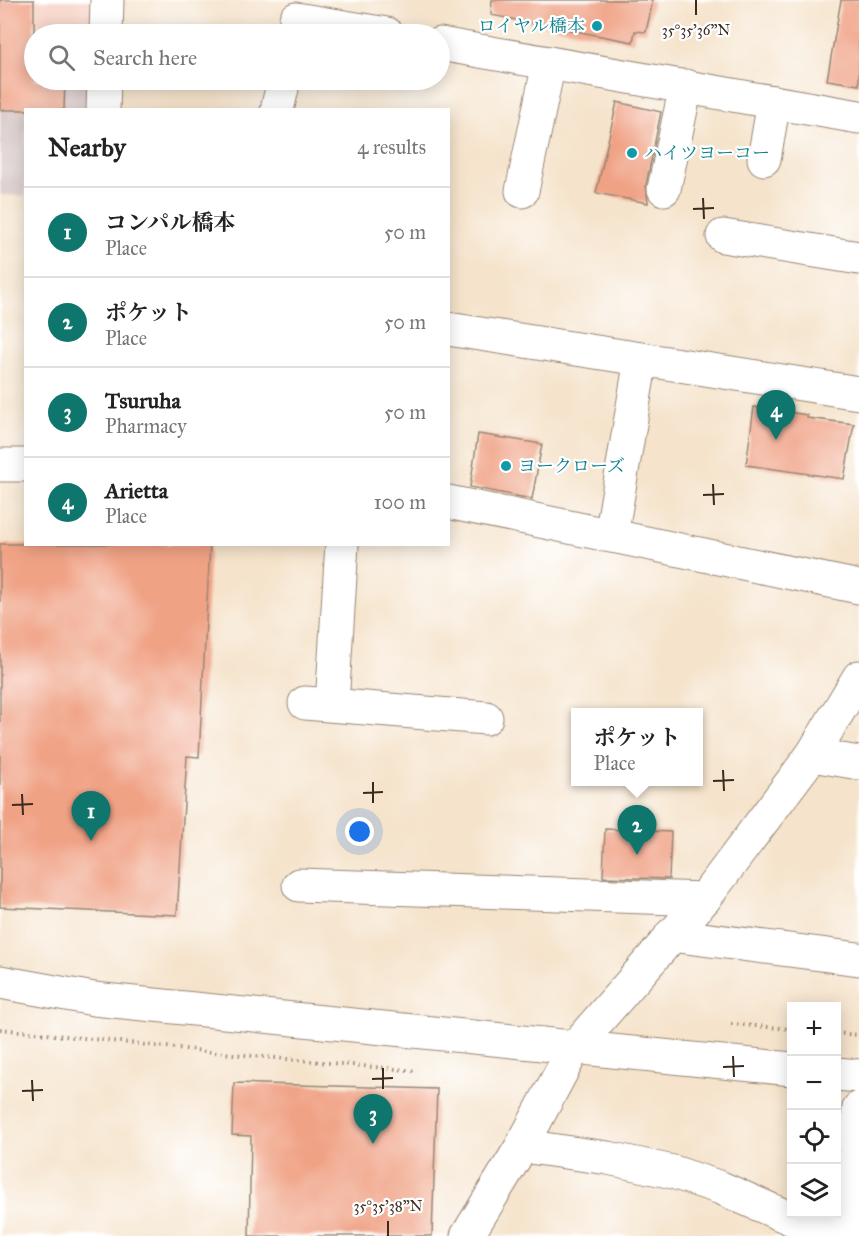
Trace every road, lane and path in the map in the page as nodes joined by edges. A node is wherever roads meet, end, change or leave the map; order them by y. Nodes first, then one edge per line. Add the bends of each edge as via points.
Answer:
1 (107, 0) edge
2 (296, 18) edge
3 (106, 24) edge
4 (330, 24) edge
5 (450, 46) edge
6 (549, 63) junction
7 (686, 86) junction
8 (104, 90) edge
9 (282, 90) edge
10 (774, 102) junction
11 (103, 108) edge
12 (277, 108) edge
13 (859, 117) edge
14 (764, 159) dead end
15 (664, 189) dead end
16 (522, 191) dead end
17 (723, 236) dead end
18 (859, 258) edge
19 (450, 329) edge
20 (641, 359) junction
21 (859, 393) edge
22 (0, 465) edge
23 (24, 465) edge
24 (450, 502) edge
25 (611, 536) junction
26 (342, 546) edge
27 (859, 587) edge
28 (859, 677) edge
29 (486, 718) dead end
30 (812, 755) junction
31 (859, 763) edge
32 (298, 885) dead end
33 (704, 899) junction
34 (671, 935) junction
35 (859, 959) edge
36 (0, 982) edge
37 (0, 1029) edge
38 (841, 1033) edge
39 (859, 1035) edge
40 (574, 1048) junction
41 (787, 1069) edge
42 (422, 1071) dead end
43 (841, 1074) edge
44 (859, 1076) edge
45 (859, 1108) edge
46 (522, 1146) junction
47 (851, 1230) edge
48 (467, 1236) edge

1 - 3 street
2 - 4 street
5 - 6 street
6 - 7 street
6 - 16 street
7 - 10 street
7 - 15 street
8 - 11 street
9 - 12 street
10 - 13 street
10 - 14 street
17 - 18 street
19 - 20 street
20 - 21 street
20 - 25 street
22 - 23 street
24 - 25 street
25 - 27 street
26 - 29 street via 318,704
28 - 30 street
30 - 31 street
30 - 33 street
32 - 33 street
33 - 34 street
34 - 35 street
34 - 40 street
36 - 40 street via 94,999
37 - 42 path
38 - 39 path
40 - 41 street
40 - 46 street
43 - 44 street
45 - 47 street
46 - 47 street via 673,1172 794,1220
46 - 48 street

